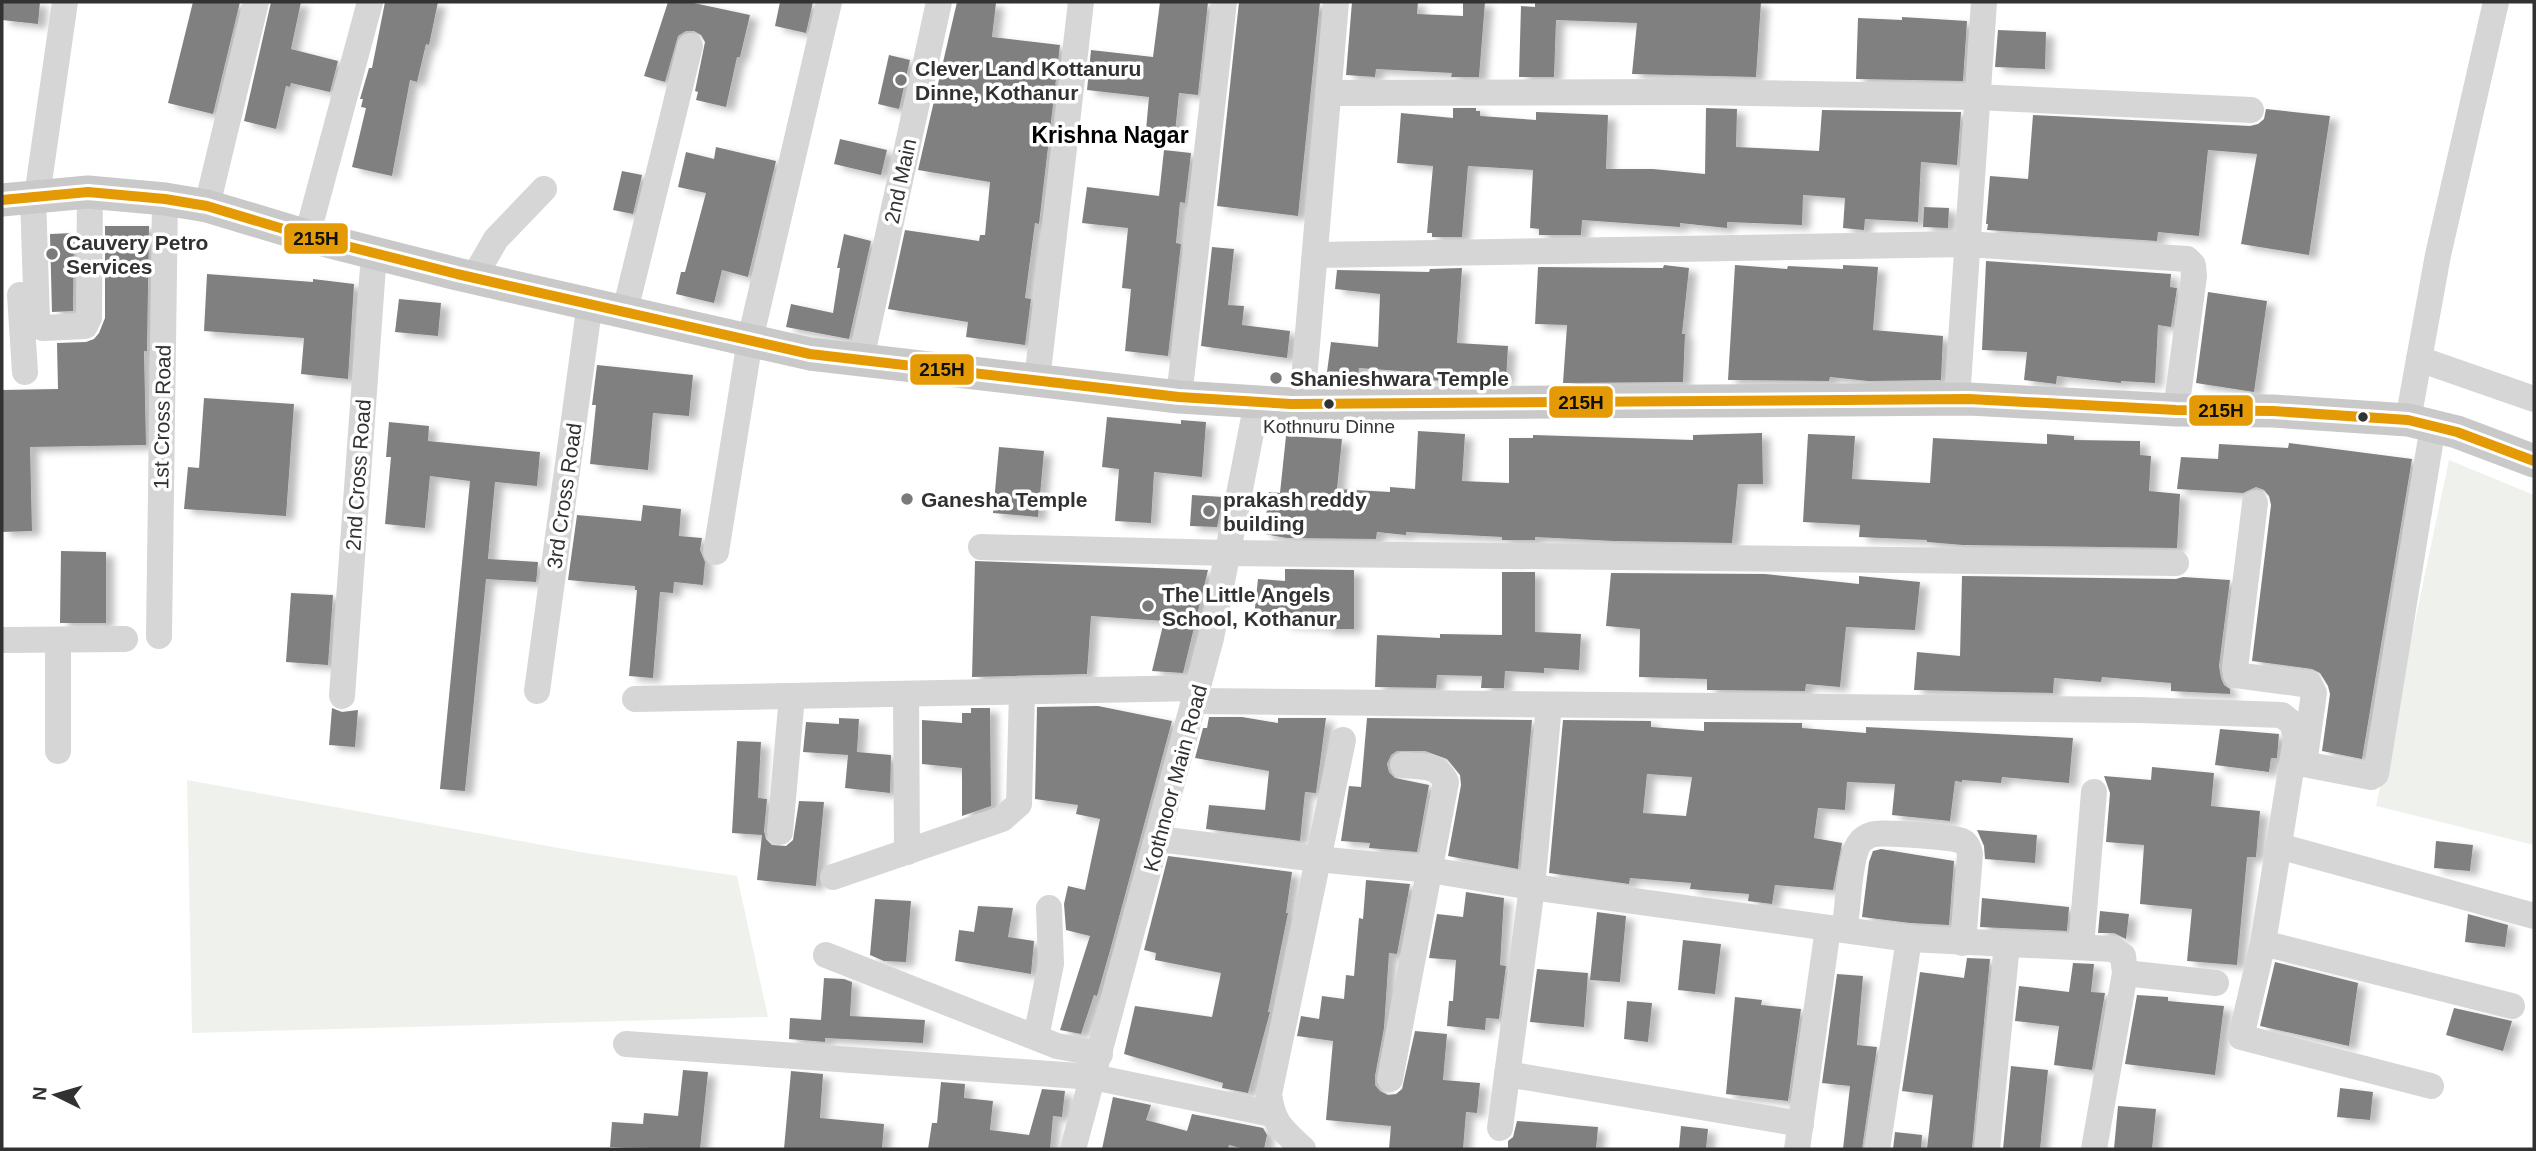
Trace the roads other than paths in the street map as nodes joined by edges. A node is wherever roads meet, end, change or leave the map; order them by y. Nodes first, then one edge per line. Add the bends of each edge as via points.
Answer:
1 (65, 2) edge
2 (256, 2) edge
3 (370, 2) edge
4 (829, 2) edge
5 (939, 2) edge
6 (1081, 2) edge
7 (1224, 2) edge
8 (1336, 2) edge
9 (1984, 2) edge
10 (2496, 2) edge
11 (690, 46) dead end
12 (1328, 93) junction
13 (1976, 97) junction
14 (2251, 110) dead end
15 (544, 189) dead end
16 (90, 192) junction
17 (21, 198) edge
18 (165, 199) junction
19 (207, 206) junction
20 (307, 236) junction
21 (1967, 244) junction
22 (374, 253) junction
23 (1315, 255) junction
24 (474, 277) junction
25 (590, 302) junction
26 (625, 311) junction
27 (750, 340) junction
28 (861, 359) junction
29 (2419, 359) junction
30 (25, 372) dead end
31 (1037, 380) junction
32 (1179, 397) junction
33 (1956, 399) junction
34 (2534, 399) edge
35 (1257, 402) junction
36 (1302, 404) junction
37 (2176, 411) junction
38 (2420, 423) junction
39 (2534, 461) edge
40 (2255, 503) dead end
41 (981, 547) dead end
42 (716, 552) dead end
43 (1229, 553) junction
44 (2176, 563) dead end
45 (159, 636) dead end
46 (125, 639) dead end
47 (2, 640) edge
48 (58, 640) junction
49 (537, 691) dead end
50 (1022, 691) junction
51 (906, 694) junction
52 (1197, 694) junction
53 (342, 696) dead end
54 (792, 696) junction
55 (635, 699) dead end
56 (1549, 705) junction
57 (1343, 740) dead end
58 (58, 751) dead end
59 (1403, 765) dead end
60 (2094, 792) dead end
61 (780, 832) dead end
62 (1159, 839) junction
63 (2279, 846) junction
64 (906, 852) junction
65 (1317, 859) junction
66 (1430, 870) junction
67 (832, 877) dead end
68 (1532, 887) junction
69 (1049, 908) dead end
70 (2534, 916) edge
71 (1836, 929) junction
72 (1909, 939) junction
73 (1963, 943) junction
74 (2263, 943) junction
75 (2007, 944) junction
76 (2081, 947) junction
77 (826, 955) dead end
78 (2125, 973) junction
79 (2216, 983) dead end
80 (2512, 1006) dead end
81 (1036, 1037) junction
82 (626, 1044) dead end
83 (1097, 1065) junction
84 (1507, 1073) junction
85 (1390, 1079) dead end
86 (2431, 1086) dead end
87 (1272, 1114) junction
88 (1500, 1128) dead end
89 (1799, 1136) edge
90 (1073, 1149) edge
91 (1303, 1149) edge
92 (1877, 1149) edge
93 (1987, 1149) edge
94 (2094, 1149) edge

1 - 17 street
2 - 19 street
3 - 20 street
4 - 27 street
5 - 28 street, 2nd Main
6 - 31 street
7 - 32 street
8 - 12 street
9 - 13 street
10 - 29 street
11 - 26 street
12 - 13 street
12 - 23 street
13 - 14 street
13 - 21 street
15 - 24 street via 496,239
16 - 17 main road
16 - 17 street via 89,318 85,326 43,328 37,321
16 - 18 main road
17 - 30 street
18 - 19 main road
18 - 45 street, 1st Cross Road
19 - 20 main road
20 - 22 main road
21 - 23 street
21 - 33 street
21 - 37 street via 2187,259 2194,276
22 - 24 main road
22 - 53 street, 2nd Cross Road
23 - 36 street
24 - 25 main road
25 - 26 main road
25 - 49 street, 3rd Cross Road
26 - 27 main road
27 - 28 main road via 810,354
27 - 42 street
28 - 31 main road
29 - 34 street
29 - 38 street
31 - 32 main road
32 - 35 main road
33 - 36 main road
33 - 37 main road
35 - 36 main road
35 - 43 street, Kothnoor Main Road
37 - 38 main road via 2273,411
38 - 39 main road
38 - 40 street via 2376,774 2371,777 2304,764 2314,693 2310,685 2236,675
41 - 43 street
43 - 44 street
43 - 52 street, Kothnoor Main Road
46 - 48 street
47 - 48 street
48 - 58 street
50 - 51 street
50 - 52 street
50 - 64 street via 1019,804 1002,818
51 - 54 street
51 - 64 street
52 - 56 street
52 - 62 street, Kothnoor Main Road
54 - 55 street
54 - 61 street
56 - 63 street via 2282,715 2293,724 2296,739
56 - 68 street
57 - 65 street
59 - 66 street via 1434,768 1446,782
60 - 76 street
62 - 65 street
62 - 83 street, Kothnoor Main Road
63 - 70 street
63 - 74 street
64 - 67 street
65 - 66 street
65 - 87 street via 1269,1094
66 - 68 street
66 - 85 street
68 - 71 street
68 - 84 street
69 - 81 street via 1051,964
71 - 72 street
71 - 73 street via 1849,908 1853,856 1862,839 1875,834 1932,837 1968,846
71 - 89 street
72 - 73 street
72 - 92 street
73 - 75 street
74 - 80 street
74 - 86 street via 2241,1037
75 - 76 street
75 - 93 street
76 - 78 street via 2113,949 2123,956
77 - 81 street
78 - 79 street
78 - 94 street
81 - 83 street
82 - 83 street
83 - 87 street
83 - 90 street, Kothnoor Main Road
84 - 88 street
84 - 89 street
87 - 91 street

